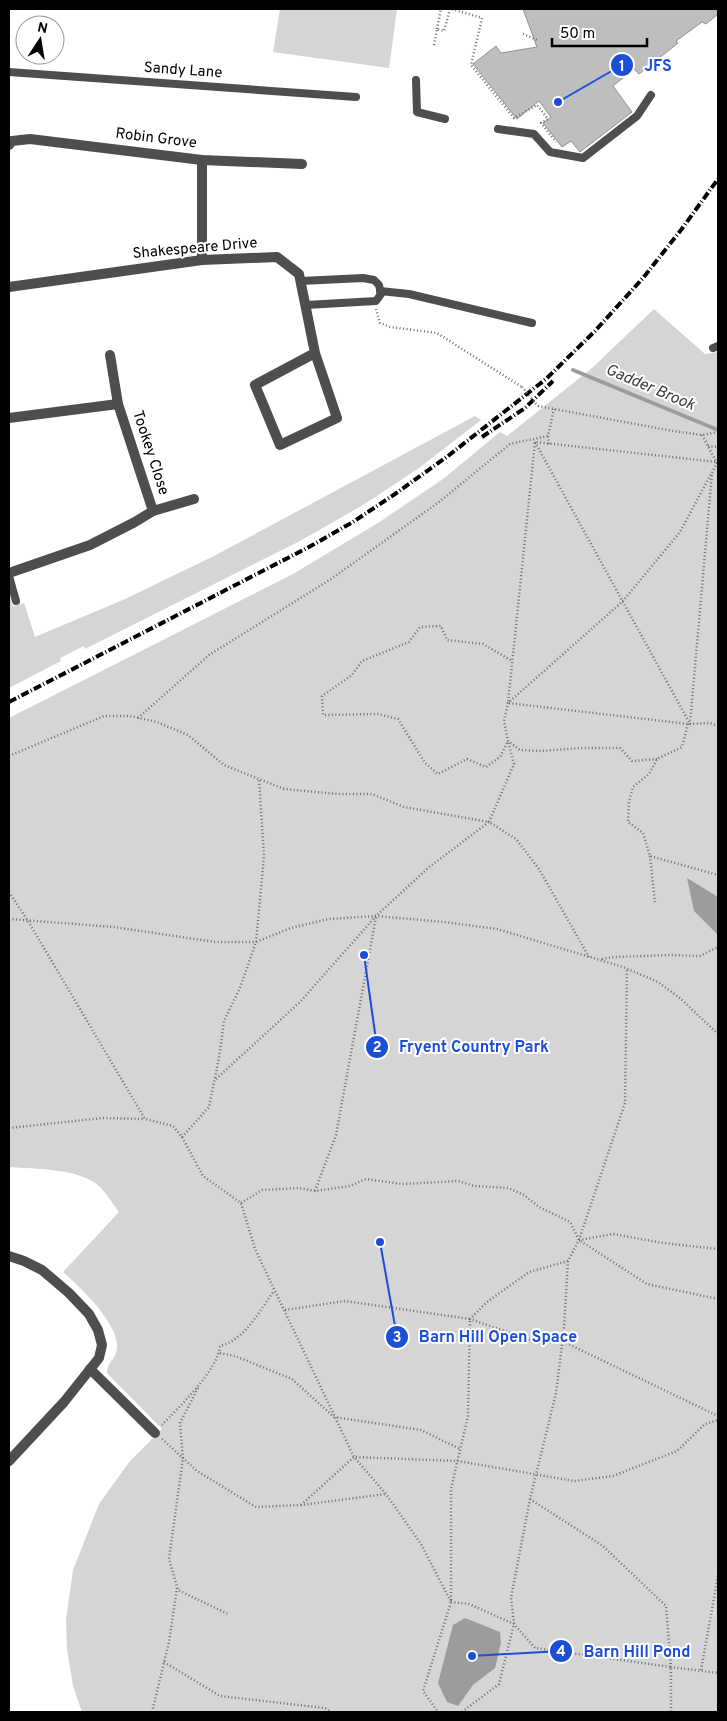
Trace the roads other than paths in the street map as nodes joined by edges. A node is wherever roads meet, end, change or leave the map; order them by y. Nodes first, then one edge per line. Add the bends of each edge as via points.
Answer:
1 (9, 72) edge
2 (416, 80) dead end
3 (651, 94) dead end
4 (356, 97) dead end
5 (445, 119) dead end
6 (498, 129) dead end
7 (9, 145) edge
8 (202, 160) junction
9 (302, 164) dead end
10 (202, 260) junction
11 (301, 280) junction
12 (9, 287) edge
13 (380, 291) junction
14 (306, 305) junction
15 (532, 323) dead end
16 (315, 353) junction
17 (110, 355) dead end
18 (118, 404) junction
19 (9, 418) edge
20 (194, 499) dead end
21 (153, 511) junction
22 (9, 574) edge
23 (16, 601) dead end
24 (9, 1256) edge
25 (90, 1369) junction
26 (155, 1433) road end
27 (9, 1461) edge

1 - 4 lane, Sandy Lane
2 - 5 lane via 417,112
3 - 6 lane via 636,116 583,158 550,152 534,134
7 - 8 street, Robin Grove via 12,140 30,139
8 - 9 street, Robin Grove
8 - 10 street
10 - 11 street, Shakespeare Drive via 277,257 299,274
10 - 12 street, Shakespeare Drive
11 - 13 lane via 363,278 380,284
11 - 14 street
13 - 14 lane via 373,302
13 - 15 lane via 409,294
14 - 16 street
16 - 16 street via 337,418 280,445 255,385
17 - 18 street, Tookey Close
18 - 19 street, Tookey Close
18 - 21 street, Tookey Close
20 - 21 street, Tookey Close
21 - 22 street, Tookey Close via 90,545
22 - 23 lane
24 - 25 street via 42,1270 89,1314 102,1345 99,1358
25 - 26 street
25 - 27 street

